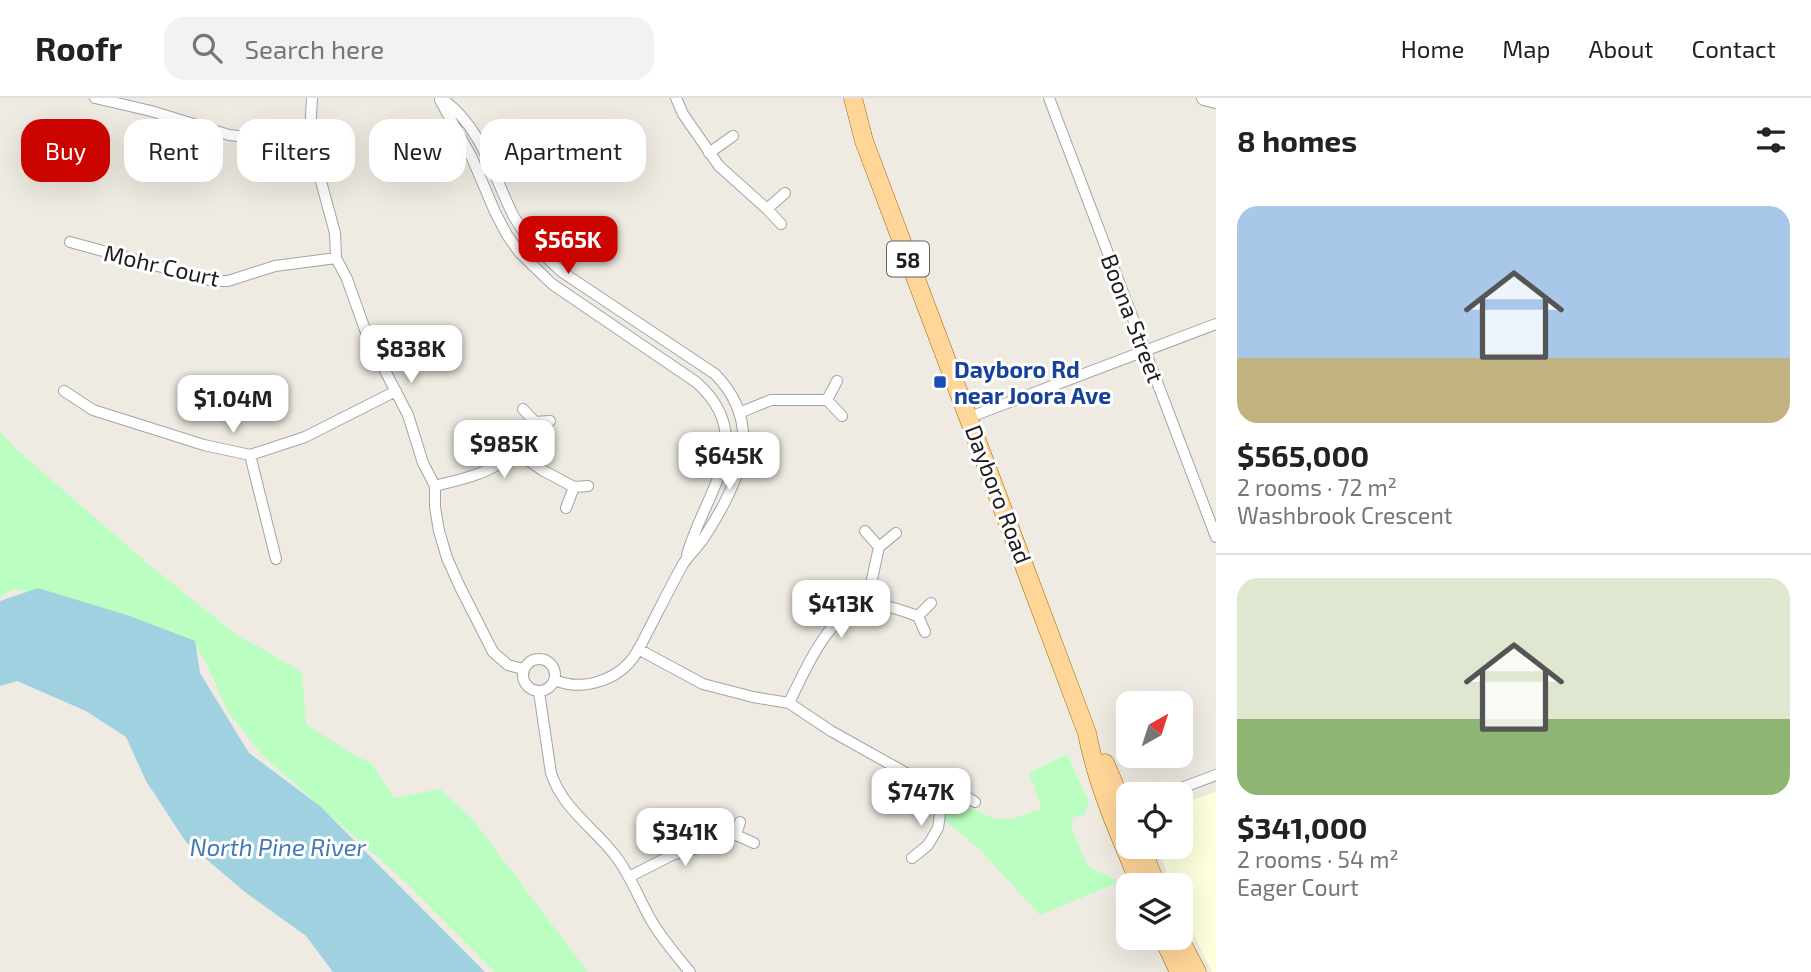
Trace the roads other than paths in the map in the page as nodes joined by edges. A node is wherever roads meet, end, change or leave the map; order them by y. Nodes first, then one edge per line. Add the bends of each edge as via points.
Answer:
1 (95, 98) edge
2 (312, 98) edge
3 (440, 98) edge
4 (676, 98) edge
5 (853, 98) edge
6 (1049, 98) edge
7 (1204, 98) edge
8 (1216, 101) edge
9 (311, 119) edge
10 (237, 135) edge
11 (733, 136) dead end
12 (709, 153) junction
13 (321, 182) edge
14 (785, 193) dead end
15 (767, 209) junction
16 (781, 224) dead end
17 (71, 242) dead end
18 (336, 258) junction
19 (1216, 324) edge
20 (1145, 351) junction
21 (837, 381) dead end
22 (64, 391) dead end
23 (396, 391) junction
24 (827, 400) junction
25 (523, 410) dead end
26 (739, 412) junction
27 (842, 416) dead end
28 (970, 417) junction
29 (550, 421) dead end
30 (535, 422) junction
31 (515, 451) junction
32 (250, 455) junction
33 (435, 486) junction
34 (588, 486) dead end
35 (574, 488) junction
36 (566, 508) dead end
37 (865, 531) dead end
38 (896, 533) dead end
39 (1216, 537) edge
40 (879, 547) junction
41 (276, 559) dead end
42 (685, 561) junction
43 (931, 603) dead end
44 (872, 604) junction
45 (918, 616) junction
46 (925, 632) dead end
47 (638, 649) junction
48 (523, 669) junction
49 (555, 680) junction
50 (539, 692) junction
51 (789, 703) junction
52 (1216, 775) edge
53 (961, 778) dead end
54 (1193, 784) edge
55 (958, 792) junction
56 (1116, 793) edge
57 (938, 800) junction
58 (975, 802) dead end
59 (740, 822) dead end
60 (736, 835) junction
61 (932, 839) junction
62 (754, 843) dead end
63 (944, 846) dead end
64 (912, 858) dead end
65 (629, 877) junction
66 (1169, 950) edge
67 (1186, 950) edge
68 (690, 972) edge
69 (1179, 972) edge
70 (1197, 972) edge

1 - 10 street
2 - 9 street
3 - 26 street via 470,125 514,216 543,255 715,374
3 - 42 street via 500,224 520,253 552,284 696,382 717,405 727,433 725,460
4 - 12 street
5 - 28 main road, Dayboro Road / 58 via 864,141
6 - 20 street, Boona Street
7 - 8 street
11 - 12 street
12 - 15 street
13 - 18 street via 335,233
14 - 15 street
15 - 16 street
17 - 18 street, Mohr Court via 213,281
18 - 23 street via 368,338
19 - 20 street
20 - 28 street
20 - 39 street, Boona Street
21 - 24 street
22 - 32 street via 93,410
23 - 32 street via 305,438
23 - 33 street
24 - 26 street via 771,400
24 - 27 street
25 - 30 street
26 - 42 street via 744,438 739,474
28 - 56 main road, Dayboro Road / 58 via 1087,733
29 - 30 street
30 - 31 street
31 - 33 street via 489,471
31 - 35 street
32 - 41 street
33 - 48 street via 439,531 460,587 493,652 508,665
34 - 35 street
35 - 36 street
37 - 40 street
38 - 40 street
40 - 44 street via 871,583
42 - 47 street
43 - 45 street
44 - 45 street
44 - 51 street via 850,614 824,636
45 - 46 street
47 - 49 street via 630,662 608,679 583,684
47 - 51 street via 703,684
48 - 49 street via 542,659 552,664
48 - 50 street via 526,684
49 - 50 street
50 - 65 street via 555,785
51 - 57 street via 831,732 918,778
52 - 54 street
53 - 55 street
55 - 57 street
55 - 58 street
57 - 61 street via 938,828
59 - 60 street
60 - 62 street
60 - 65 street via 672,855
61 - 63 street
61 - 64 street
65 - 68 street via 650,919
66 - 69 main road
67 - 70 main road

